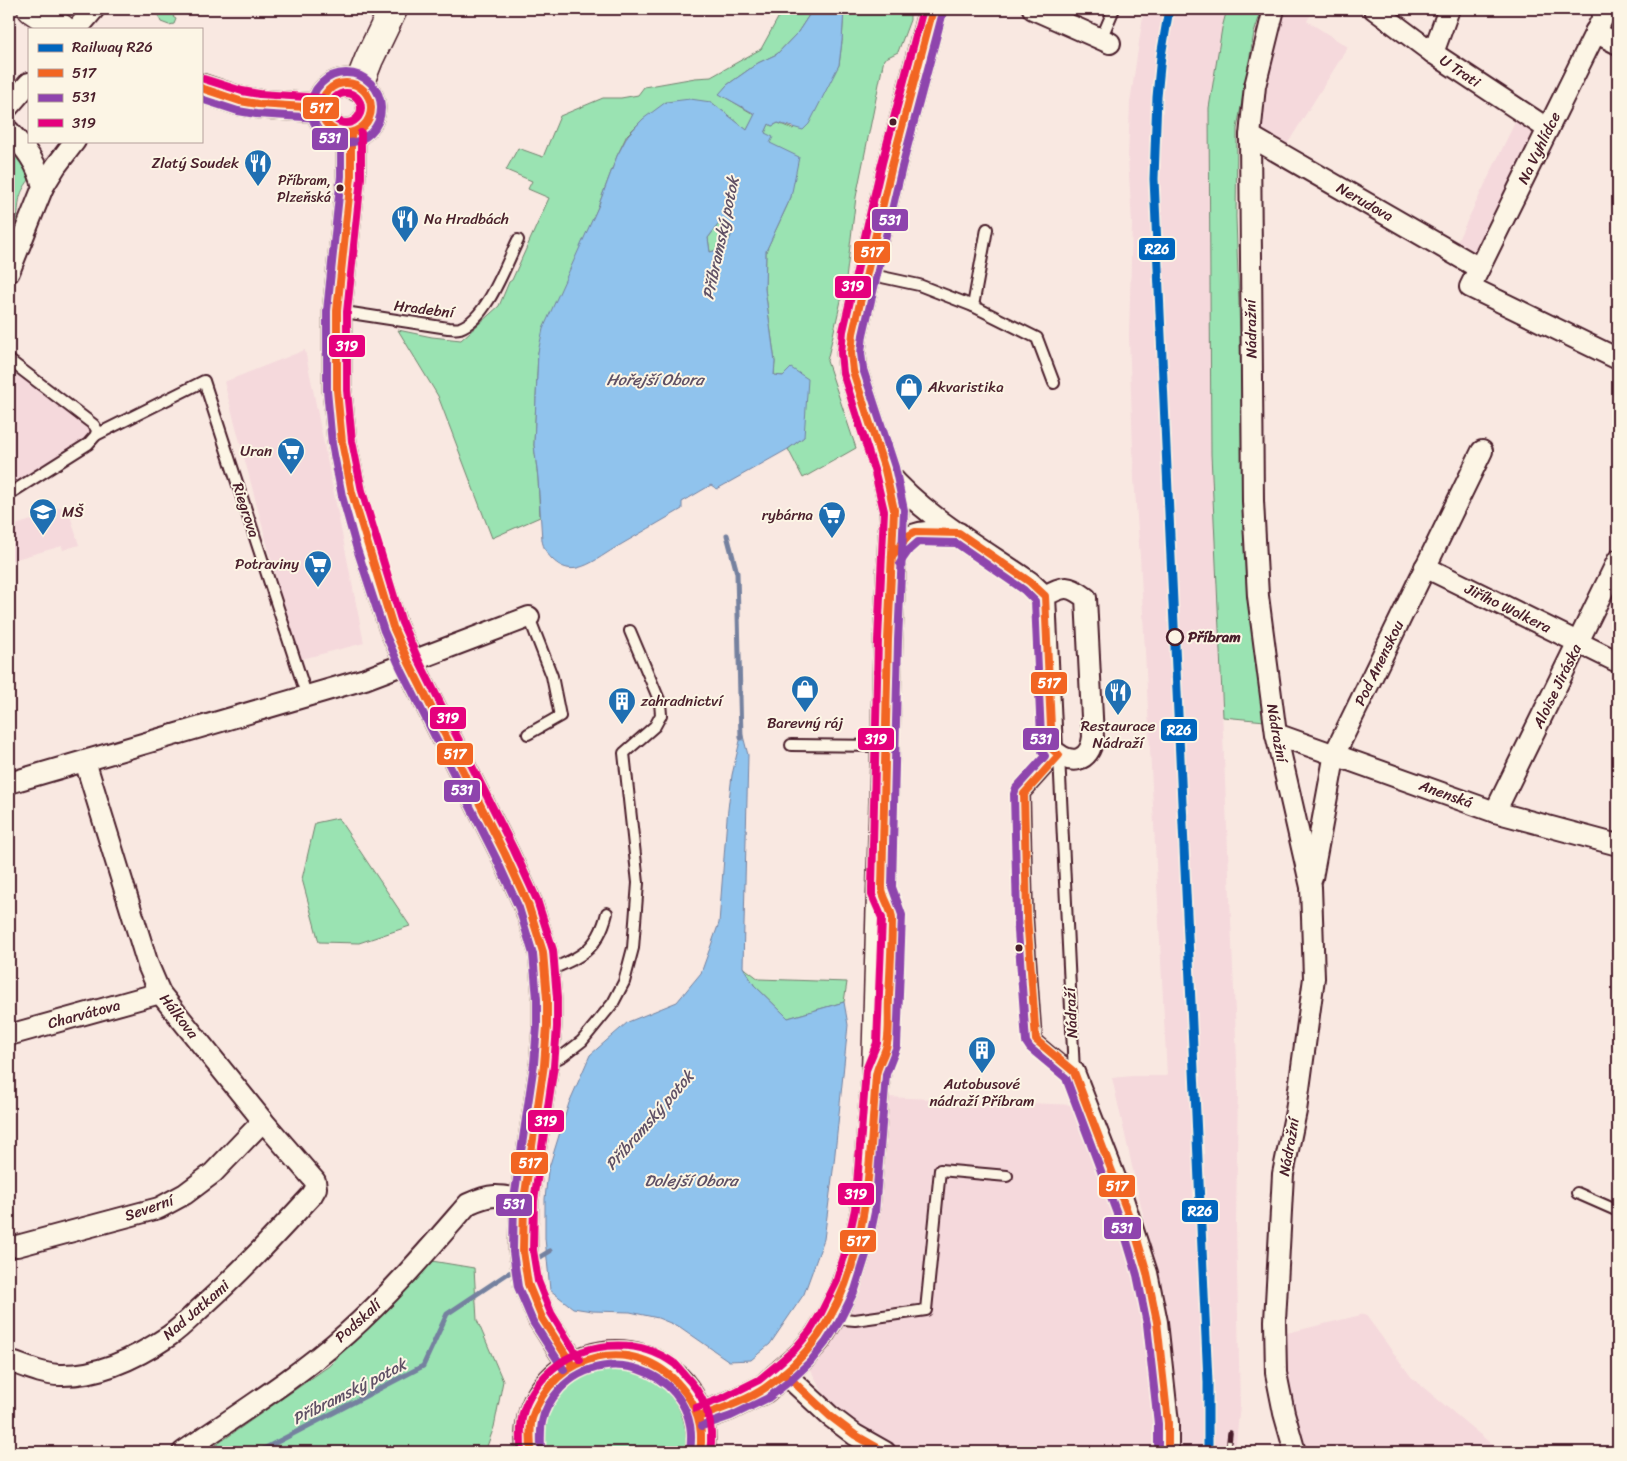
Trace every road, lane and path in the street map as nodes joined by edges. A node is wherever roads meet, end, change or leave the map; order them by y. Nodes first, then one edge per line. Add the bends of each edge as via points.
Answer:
1 (32, 9) edge
2 (94, 9) edge
3 (393, 9) edge
4 (933, 9) edge
5 (1033, 9) edge
6 (1113, 9) edge
7 (1274, 9) edge
8 (1374, 9) edge
9 (1449, 9) edge
10 (1607, 9) edge
11 (60, 28) edge
12 (78, 28) edge
13 (1595, 32) junction
14 (1105, 41) joint
15 (1618, 44) edge
16 (1433, 53) junction
17 (28, 84) edge
18 (358, 87) junction
19 (202, 88) edge
20 (9, 106) edge
21 (321, 108) junction
22 (1548, 129) junction
23 (9, 131) edge
24 (351, 133) junction
25 (1250, 136) junction
26 (74, 142) edge
27 (43, 187) junction
28 (987, 229) dead end
29 (518, 240) dead end
30 (1480, 268) junction
31 (9, 272) edge
32 (867, 274) junction
33 (973, 306) junction
34 (337, 311) junction
35 (1618, 359) edge
36 (9, 360) edge
37 (1054, 383) dead end
38 (96, 435) junction
39 (1482, 451) dead end
40 (885, 470) junction
41 (9, 494) edge
42 (959, 533) junction
43 (892, 557) junction
44 (1618, 560) edge
45 (1425, 567) junction
46 (1045, 596) junction
47 (529, 617) joint
48 (630, 631) dead end
49 (1578, 642) junction
50 (1618, 662) edge
51 (409, 663) junction
52 (307, 697) junction
53 (528, 734) dead end
54 (1276, 734) junction
55 (791, 745) dead end
56 (886, 746) junction
57 (1335, 754) junction
58 (1059, 755) junction
59 (85, 761) junction
60 (9, 783) edge
61 (1495, 812) junction
62 (1618, 845) edge
63 (1311, 887) junction
64 (607, 913) dead end
65 (545, 972) junction
66 (160, 993) junction
67 (9, 1035) edge
68 (544, 1065) junction
69 (1074, 1072) junction
70 (263, 1121) junction
71 (1007, 1176) dead end
72 (314, 1182) joint
73 (1577, 1193) dead end
74 (524, 1200) junction
75 (1618, 1210) edge
76 (9, 1246) edge
77 (830, 1318) junction
78 (9, 1361) edge
79 (572, 1365) junction
80 (784, 1373) junction
81 (699, 1417) junction
82 (183, 1452) edge
83 (531, 1452) edge
84 (700, 1452) edge
85 (885, 1452) edge
86 (1168, 1452) edge
87 (1295, 1452) edge

1 - 11 main road
2 - 12 street
3 - 18 main road
4 - 32 main road
5 - 14 street
6 - 14 lane
7 - 25 street, Nádražní via 1255,86
8 - 16 street, U Trati
9 - 16 street
10 - 13 street, Na Vyhlídce
13 - 15 street
13 - 22 street, Na Vyhlídce
16 - 22 street, U Trati
17 - 20 street
18 - 21 main road via 351,84 334,87 327,92
18 - 24 main road via 369,100 370,117 359,130
19 - 21 main road via 258,104
21 - 24 main road via 330,128
22 - 30 street, Na Vyhlídce
23 - 27 street via 33,160
24 - 34 main road via 351,177
25 - 30 street, Nerudova
25 - 54 street, Nádražní via 1252,501 1258,596
26 - 27 street
27 - 31 street
28 - 33 lane
29 - 34 lane, Hradební via 485,305 467,324 458,328
30 - 35 street, Na Vyhlídce via 1470,287
32 - 33 lane via 919,285
32 - 40 main road via 851,353 853,371
33 - 37 lane via 1037,338
34 - 51 main road via 337,390 352,494 393,627
36 - 38 lane via 94,425
38 - 41 lane via 88,444
38 - 52 lane, Riegrova via 204,381
39 - 45 street, Pod Anenskou
40 - 42 street via 910,498
40 - 43 main road via 894,510
42 - 43 street via 916,532 908,536
42 - 46 street
43 - 56 main road
44 - 49 street, Aloise Jiráska
45 - 49 street, Jiřího Wolkera
45 - 57 street, Pod Anenskou
46 - 58 street, Nádraží via 1052,749
46 - 58 street via 1057,588 1073,588 1086,598 1092,744 1088,754 1080,759 1072,761
47 - 51 street
47 - 53 lane via 552,676 560,716
48 - 68 lane via 660,702 661,715 655,726 624,753 638,883 633,948 624,982 613,1003 582,1041
49 - 50 street, Jiřího Wolkera
49 - 61 street, Aloise Jiráska
51 - 52 street
51 - 65 main road via 528,904
52 - 59 street
54 - 57 street, Anenská
54 - 63 street, Nádražní
55 - 56 lane
56 - 77 main road via 876,1072 865,1210 845,1287
57 - 61 street, Anenská
57 - 63 street, Pod Anenskou
58 - 69 lane, Nádraží
58 - 69 lane, Nádraží via 1024,794 1027,916 1036,1040
59 - 60 street
59 - 66 street, Hálkova
61 - 62 street, Anenská
63 - 87 street, Nádražní via 1314,978 1296,1111 1283,1174 1275,1321 1276,1373
64 - 65 lane via 603,929 590,948 571,962
65 - 68 main road via 548,999
66 - 67 street, Charvátova
66 - 70 street, Hálkova
68 - 74 main road
69 - 86 street via 1148,1273 1168,1423
70 - 72 street, Hálkova
70 - 76 street, Severní via 213,1173 186,1194 159,1208
71 - 77 lane via 940,1170 926,1310 854,1320
72 - 78 street, Nad Jatkami via 316,1188 312,1195 233,1279 170,1335 136,1356 82,1374 58,1375
73 - 75 lane
74 - 79 main road via 523,1251 528,1284 542,1318
74 - 82 street, Podskalí via 502,1195 486,1196 468,1204 390,1293 345,1335
77 - 80 main road via 807,1350
79 - 81 main road via 609,1354 633,1355 648,1360 668,1372 685,1389
79 - 83 main road via 548,1386 533,1414
80 - 81 main road via 764,1389
80 - 85 street via 830,1416
81 - 84 main road

